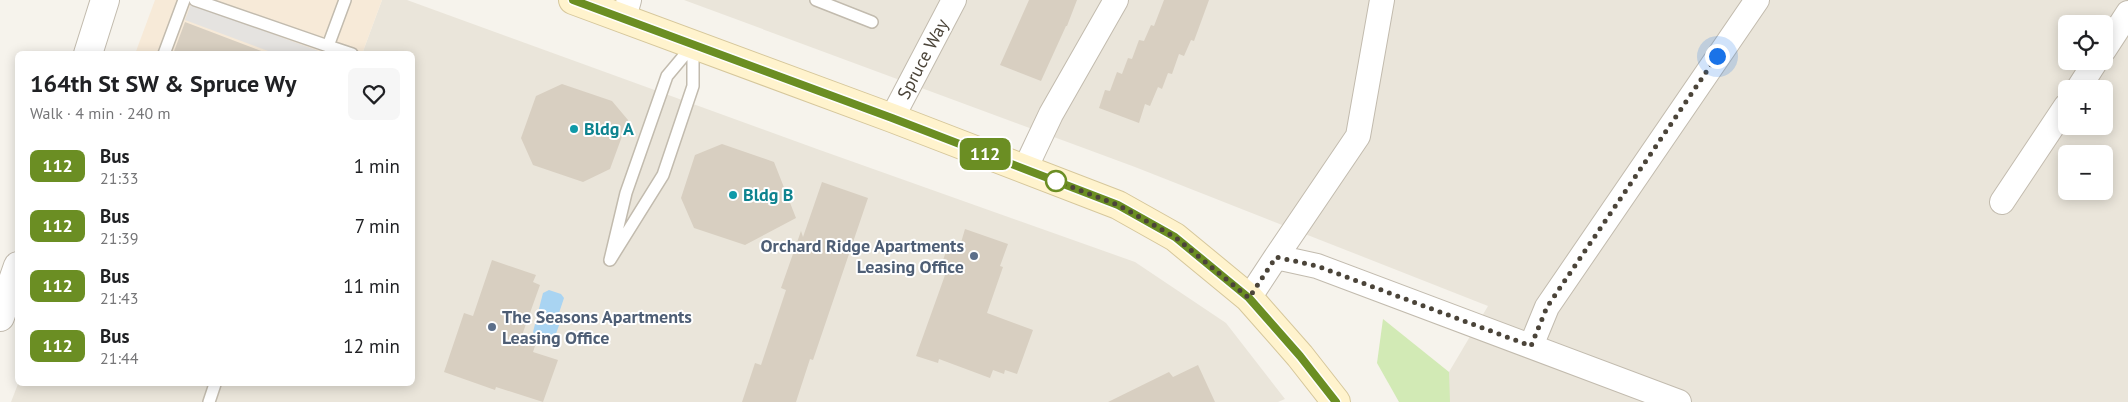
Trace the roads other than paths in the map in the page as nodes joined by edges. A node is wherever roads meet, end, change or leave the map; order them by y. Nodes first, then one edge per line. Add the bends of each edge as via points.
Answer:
1 (106, 0) edge
2 (184, 0) edge
3 (195, 0) edge
4 (344, 0) edge
5 (573, 0) edge
6 (816, 0) edge
7 (954, 0) edge
8 (1116, 0) edge
9 (1382, 0) edge
10 (1756, 0) edge
11 (626, 9) edge
12 (2128, 13) edge
13 (872, 22) dead end
14 (2113, 36) edge
15 (693, 45) junction
16 (328, 46) junction
17 (89, 51) edge
18 (165, 51) edge
19 (343, 51) edge
20 (892, 118) junction
21 (2058, 118) edge
22 (1025, 169) junction
23 (2002, 202) dead end
24 (1276, 257) junction
25 (15, 274) edge
26 (1249, 298) junction
27 (0, 317) edge
28 (1531, 346) junction
29 (214, 386) edge
30 (208, 402) edge
31 (1336, 402) edge
32 (1679, 402) edge

1 - 17 street
2 - 18 lane
3 - 16 lane
4 - 16 lane
5 - 11 main road
6 - 13 lane
7 - 20 street, Spruce Way
8 - 22 street via 1051,114
9 - 24 street via 1358,136
10 - 28 street via 1547,307
11 - 15 main road
12 - 14 street
15 - 15 lane via 667,76 626,193 610,260 663,175 694,86
15 - 20 main road
16 - 19 lane
20 - 22 main road
21 - 23 street
22 - 26 main road via 1118,205 1175,237
24 - 26 street
24 - 28 street via 1317,266
25 - 27 street
26 - 31 main road
28 - 32 street
29 - 30 lane

